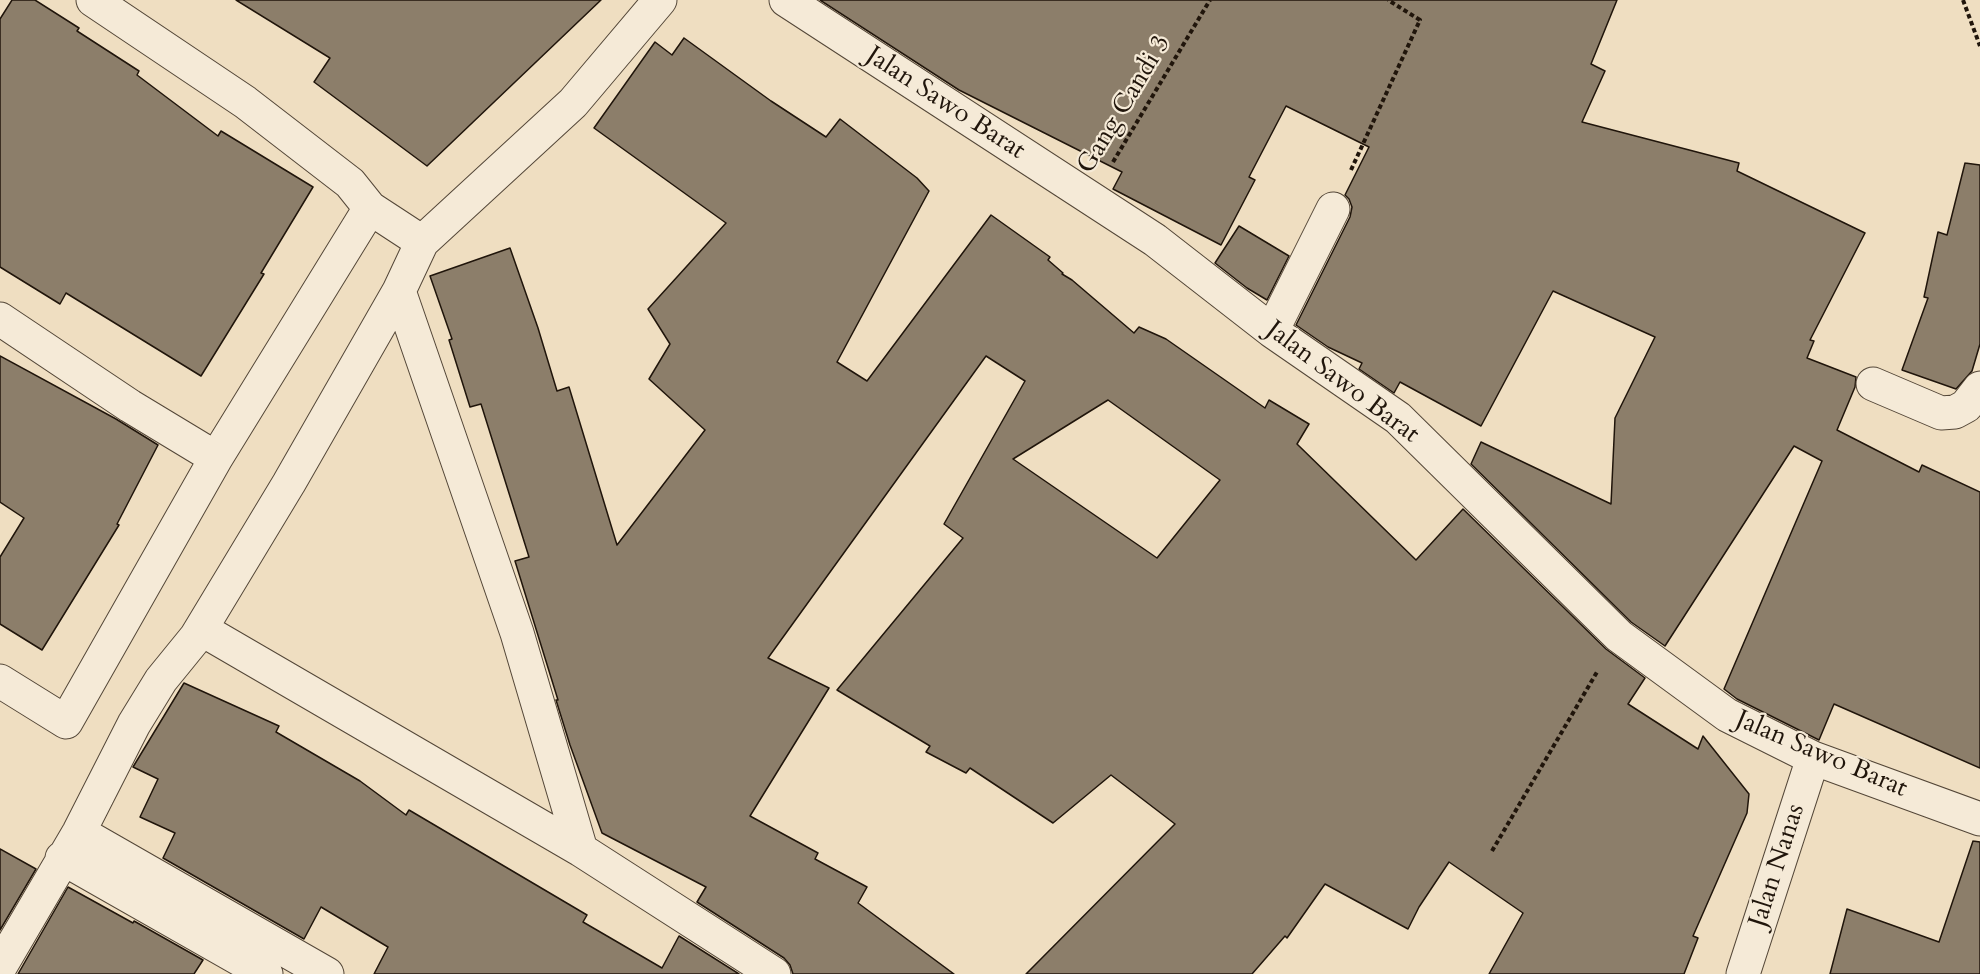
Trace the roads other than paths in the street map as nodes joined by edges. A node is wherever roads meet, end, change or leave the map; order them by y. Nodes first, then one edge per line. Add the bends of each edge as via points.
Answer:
1 (93, 0) edge
2 (660, 0) edge
3 (786, 0) edge
4 (1333, 209) road end
5 (395, 224) junction
6 (399, 291) junction
7 (0, 319) edge
8 (1272, 331) junction
9 (1873, 384) dead end
10 (1980, 388) edge
11 (216, 458) junction
12 (201, 629) junction
13 (0, 681) edge
14 (1813, 758) junction
15 (1980, 819) edge
16 (70, 845) junction
17 (581, 850) junction
18 (0, 968) edge
19 (266, 974) edge
20 (327, 974) edge
21 (774, 974) edge
22 (1743, 974) edge

1 - 5 street via 245,102 350,183
2 - 5 street via 573,103
3 - 8 street, Jalan Sawo Barat via 1155,240
4 - 8 street
5 - 6 street
5 - 11 street
6 - 12 street
6 - 17 street via 517,633
7 - 11 street
8 - 14 street, Jalan Sawo Barat via 1398,418 1619,636 1727,715
9 - 10 street via 1941,413 1966,406
11 - 13 street via 66,722
12 - 16 street via 161,680
12 - 17 street
14 - 15 street, Jalan Sawo Barat
14 - 22 street, Jalan Nanas
16 - 18 street
16 - 19 street
16 - 20 street
17 - 21 street

